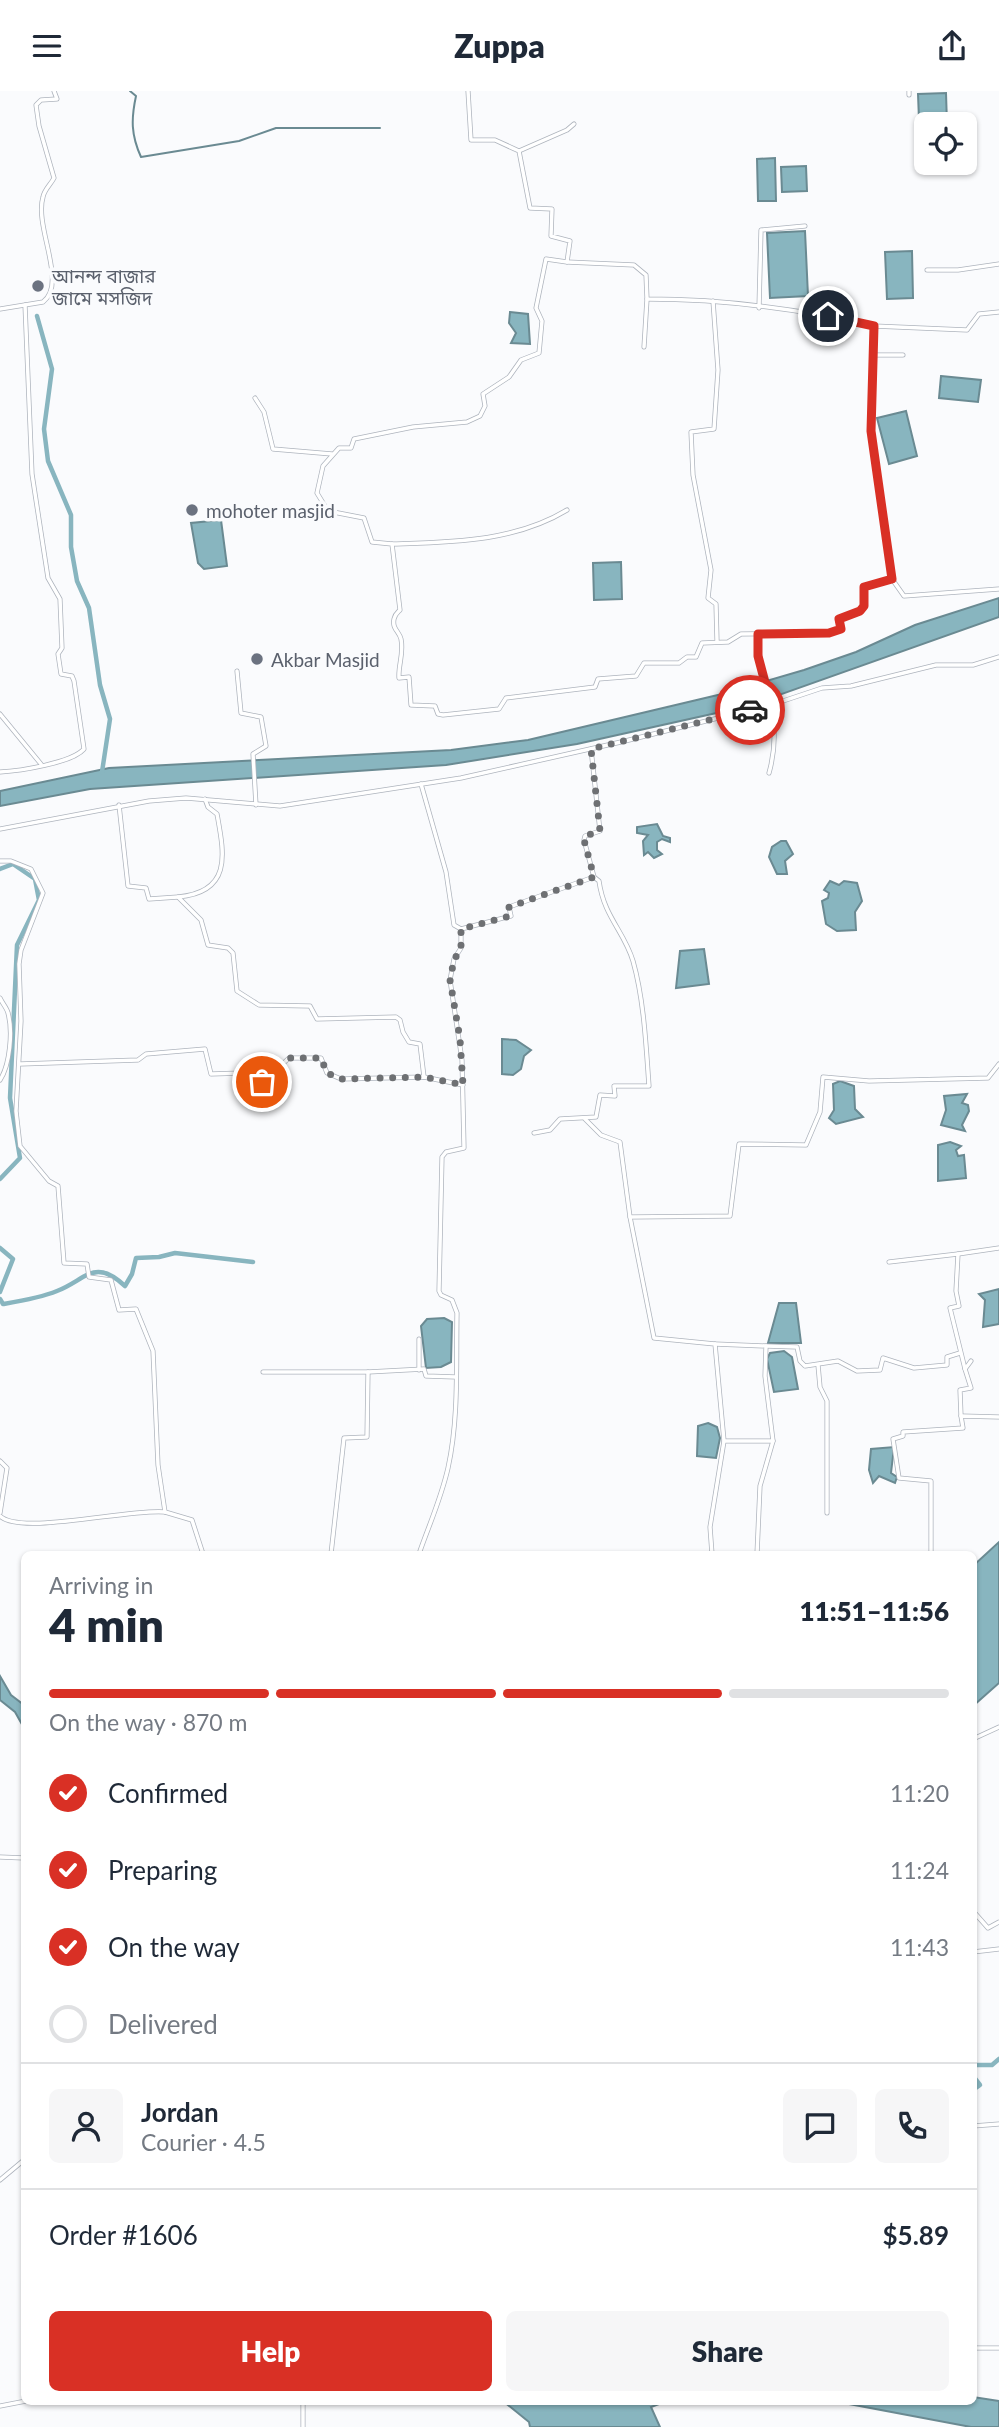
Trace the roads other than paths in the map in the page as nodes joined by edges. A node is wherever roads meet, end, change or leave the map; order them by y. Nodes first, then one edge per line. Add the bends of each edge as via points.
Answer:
1 (54, 91) edge
2 (468, 91) edge
3 (574, 124) dead end
4 (519, 151) junction
5 (805, 226) dead end
6 (567, 262) junction
7 (999, 264) edge
8 (927, 270) dead end
9 (647, 299) junction
10 (713, 301) junction
11 (25, 305) junction
12 (759, 308) junction
13 (0, 309) edge
14 (999, 312) edge
15 (874, 326) junction
16 (644, 347) dead end
17 (873, 355) junction
18 (903, 355) dead end
19 (255, 398) dead end
20 (332, 454) junction
21 (567, 510) dead end
22 (392, 544) junction
23 (892, 579) junction
24 (999, 589) edge
25 (758, 634) junction
26 (717, 641) junction
27 (999, 657) edge
28 (237, 671) dead end
29 (770, 703) junction
30 (0, 714) edge
31 (591, 749) junction
32 (41, 764) junction
33 (0, 772) edge
34 (769, 773) dead end
35 (421, 784) junction
36 (205, 799) junction
37 (119, 805) junction
38 (256, 805) junction
39 (0, 829) edge
40 (0, 861) edge
41 (594, 877) junction
42 (178, 897) junction
43 (461, 929) junction
44 (0, 998) edge
45 (20, 1064) junction
46 (999, 1064) edge
47 (424, 1077) junction
48 (0, 1080) edge
49 (463, 1085) junction
50 (585, 1119) junction
51 (534, 1133) dead end
52 (630, 1217) junction
53 (999, 1248) edge
54 (958, 1254) junction
55 (889, 1262) dead end
56 (419, 1339) dead end
57 (715, 1344) junction
58 (765, 1346) junction
59 (960, 1353) junction
60 (971, 1361) dead end
61 (818, 1365) junction
62 (965, 1369) junction
63 (419, 1370) junction
64 (263, 1372) dead end
65 (368, 1373) junction
66 (456, 1377) junction
67 (961, 1416) junction
68 (999, 1417) edge
69 (724, 1441) junction
70 (773, 1441) junction
71 (0, 1461) edge
72 (165, 1512) junction
73 (827, 1513) dead end
74 (0, 1515) edge
75 (202, 1551) edge
76 (331, 1551) edge
77 (420, 1551) edge
78 (712, 1551) edge
79 (757, 1551) edge
80 (931, 1551) edge
81 (999, 1727) edge
82 (977, 1737) edge
83 (0, 1857) edge
84 (21, 1858) edge
85 (977, 1916) edge
86 (999, 1922) edge
87 (999, 1949) edge
88 (977, 1952) edge
89 (999, 2125) edge
90 (977, 2126) edge
91 (21, 2162) edge
92 (0, 2180) edge
93 (977, 2348) edge
94 (999, 2349) edge
95 (21, 2402) edge
96 (303, 2405) edge
97 (0, 2406) edge
98 (303, 2427) edge

1 - 11 street via 57,99 36,105 54,178 43,195 40,218 53,272 52,291 43,302
2 - 4 street via 471,140 495,140
3 - 4 street
4 - 6 street via 530,208 552,209 551,236 570,241
5 - 12 street via 761,230
6 - 9 street via 634,265 646,275
6 - 20 street via 546,259 536,308 542,321 538,353 521,361 509,377 482,394 485,406 481,416 354,439 351,448 339,448
7 - 8 street
9 - 10 street
9 - 16 street
10 - 12 street
10 - 26 street via 718,370 714,429 691,432 693,475 712,570 708,598 716,604
11 - 13 street
11 - 32 street via 32,474 48,578 60,599 59,668 62,675 73,677 84,749
12 - 15 street
14 - 15 street via 979,314 967,330
15 - 17 street
17 - 18 street
17 - 23 street via 871,431
19 - 20 street via 264,412 273,449
20 - 22 street via 320,476 317,493 321,502 328,511 365,518 372,542
21 - 22 street via 544,524 509,535
22 - 26 street via 400,610 393,622 401,637 403,659 399,678 409,677 411,705 435,706 438,714 499,709 506,698 594,687 598,679 636,676 644,663 678,663 696,657 702,643
23 - 24 street via 904,596
23 - 25 street via 864,587 864,606 839,619 841,629
25 - 26 street
25 - 29 street
27 - 29 street via 973,666 936,666 851,686 822,688
28 - 38 street via 240,713 262,719 266,748 253,754
29 - 31 street
29 - 34 street via 776,736
30 - 32 street
31 - 35 street
31 - 41 street via 600,831 584,840
32 - 33 street
35 - 38 street via 308,803
35 - 43 street via 446,871 455,928
36 - 37 street
36 - 38 street
36 - 42 street via 217,814 223,842 221,869 197,894
37 - 39 street
37 - 42 street via 128,886 146,888 148,898
40 - 45 street via 31,869 43,893 21,950
41 - 43 street via 509,907 510,916
41 - 50 street via 602,902 633,959 649,1086 614,1086 615,1096 600,1095 596,1117
42 - 47 street via 201,920 208,945 229,948 233,953 237,991 248,1000 270,1007 310,1006 317,1019 396,1017 409,1041 420,1044
43 - 49 street via 461,948 450,980
44 - 48 street via 8,1012 9,1031 6,1071
45 - 47 street via 138,1060 146,1054 205,1049 211,1074 242,1073 246,1085 264,1081 289,1058 323,1058 327,1073 341,1079
45 - 72 street via 16,1111 20,1146 48,1181 58,1186 64,1263 88,1264 89,1277 111,1280 119,1310 136,1309 148,1334
46 - 52 street via 988,1078 869,1081 823,1077 820,1112 806,1145 739,1144 730,1216
47 - 49 street
49 - 66 street via 464,1148 443,1155 439,1241 439,1291 453,1300 457,1313
50 - 51 street via 560,1119 550,1130
50 - 52 street via 601,1135 620,1142
52 - 57 street via 654,1338
53 - 54 street
54 - 55 street
54 - 59 street via 959,1306 950,1308
56 - 63 street
57 - 58 street
57 - 69 street
58 - 61 street via 797,1347 805,1366
58 - 70 street
59 - 61 street via 947,1357 947,1365 914,1369 883,1358 880,1370 857,1371 838,1361
59 - 62 street
60 - 62 street
61 - 73 street via 827,1401
62 - 67 street via 971,1388 960,1390
63 - 65 street
63 - 66 street via 424,1369 426,1376
64 - 65 street
65 - 76 street via 367,1437 344,1438
66 - 77 street via 448,1469
67 - 68 street
67 - 80 street via 963,1428 903,1432 893,1439 899,1478 931,1481
69 - 70 street
69 - 78 street via 710,1527
70 - 79 street via 760,1486
71 - 74 street via 7,1468
72 - 74 street via 143,1510 30,1523 7,1521
72 - 75 street via 192,1520
81 - 82 street
83 - 84 street
85 - 86 street via 988,1928
87 - 88 street
89 - 90 street
91 - 92 street
93 - 94 street
95 - 97 street
96 - 98 street

